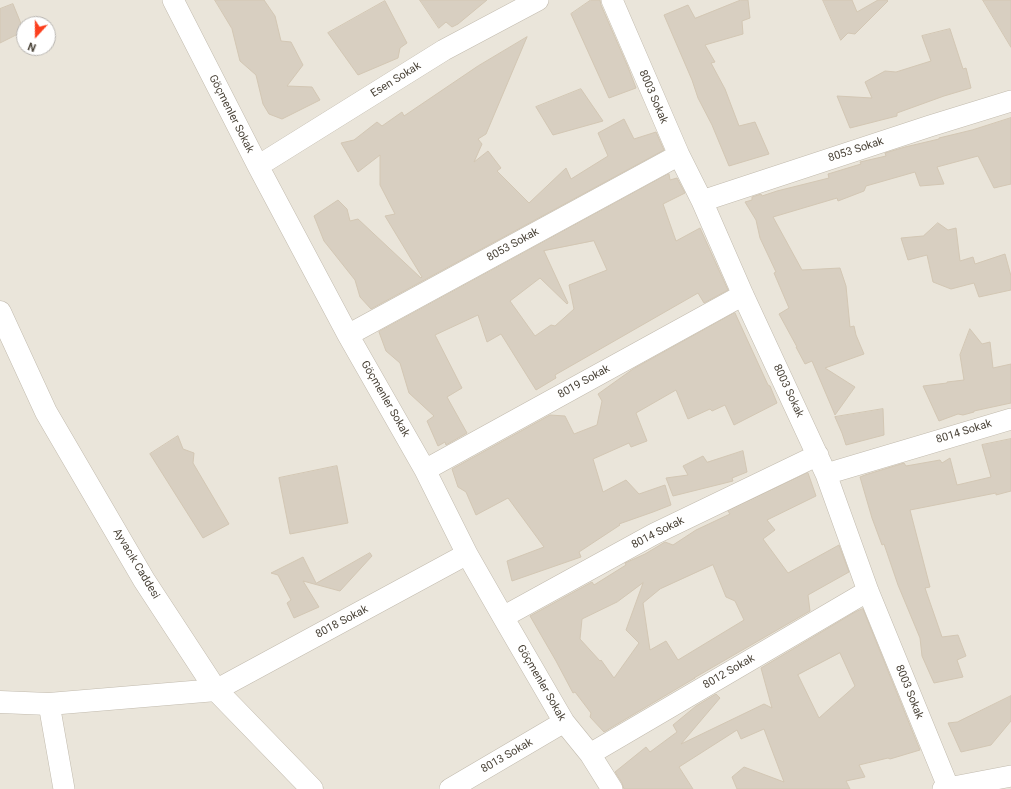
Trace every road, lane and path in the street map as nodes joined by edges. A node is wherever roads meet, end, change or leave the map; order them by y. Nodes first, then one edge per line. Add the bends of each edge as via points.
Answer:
1 (173, 0) edge
2 (538, 0) edge
3 (612, 0) edge
4 (1011, 101) edge
5 (678, 155) junction
6 (258, 166) junction
7 (702, 200) junction
8 (743, 295) junction
9 (0, 312) edge
10 (348, 335) junction
11 (1011, 419) edge
12 (818, 455) junction
13 (425, 470) junction
14 (826, 474) junction
15 (467, 554) junction
16 (868, 591) junction
17 (503, 617) junction
18 (216, 690) junction
19 (0, 702) edge
20 (49, 704) junction
21 (564, 722) junction
22 (590, 754) junction
23 (1011, 776) edge
24 (946, 788) edge
25 (64, 789) edge
26 (312, 789) edge
27 (450, 789) edge
28 (612, 789) edge

1 - 6 street, Göçmenler Sokak
2 - 6 street, Esen Sokak via 444,50
3 - 5 street, 8003 Sokak
4 - 7 street, 8053 Sokak
5 - 7 street, 8003 Sokak
5 - 10 street, 8053 Sokak
6 - 10 street, Göçmenler Sokak
7 - 8 street, 8003 Sokak
8 - 12 street, 8003 Sokak
8 - 13 street, 8019 Sokak
9 - 18 street, Ayvacık Caddesi via 46,412 144,580
10 - 13 street, Göçmenler Sokak
11 - 14 street, 8014 Sokak
12 - 14 street, 8003 Sokak
12 - 17 street, 8014 Sokak via 654,534
13 - 15 street, Göçmenler Sokak
14 - 16 street, 8003 Sokak
15 - 17 street, Göçmenler Sokak
15 - 18 street, 8018 Sokak
16 - 22 street, 8012 Sokak
16 - 24 street, 8003 Sokak
17 - 21 street, Göçmenler Sokak
18 - 20 street
18 - 26 street, Ayvacık Caddesi
19 - 20 street
20 - 25 street
21 - 22 street, Göçmenler Sokak
21 - 27 street, 8013 Sokak
22 - 28 street, Göçmenler Sokak
23 - 24 street

